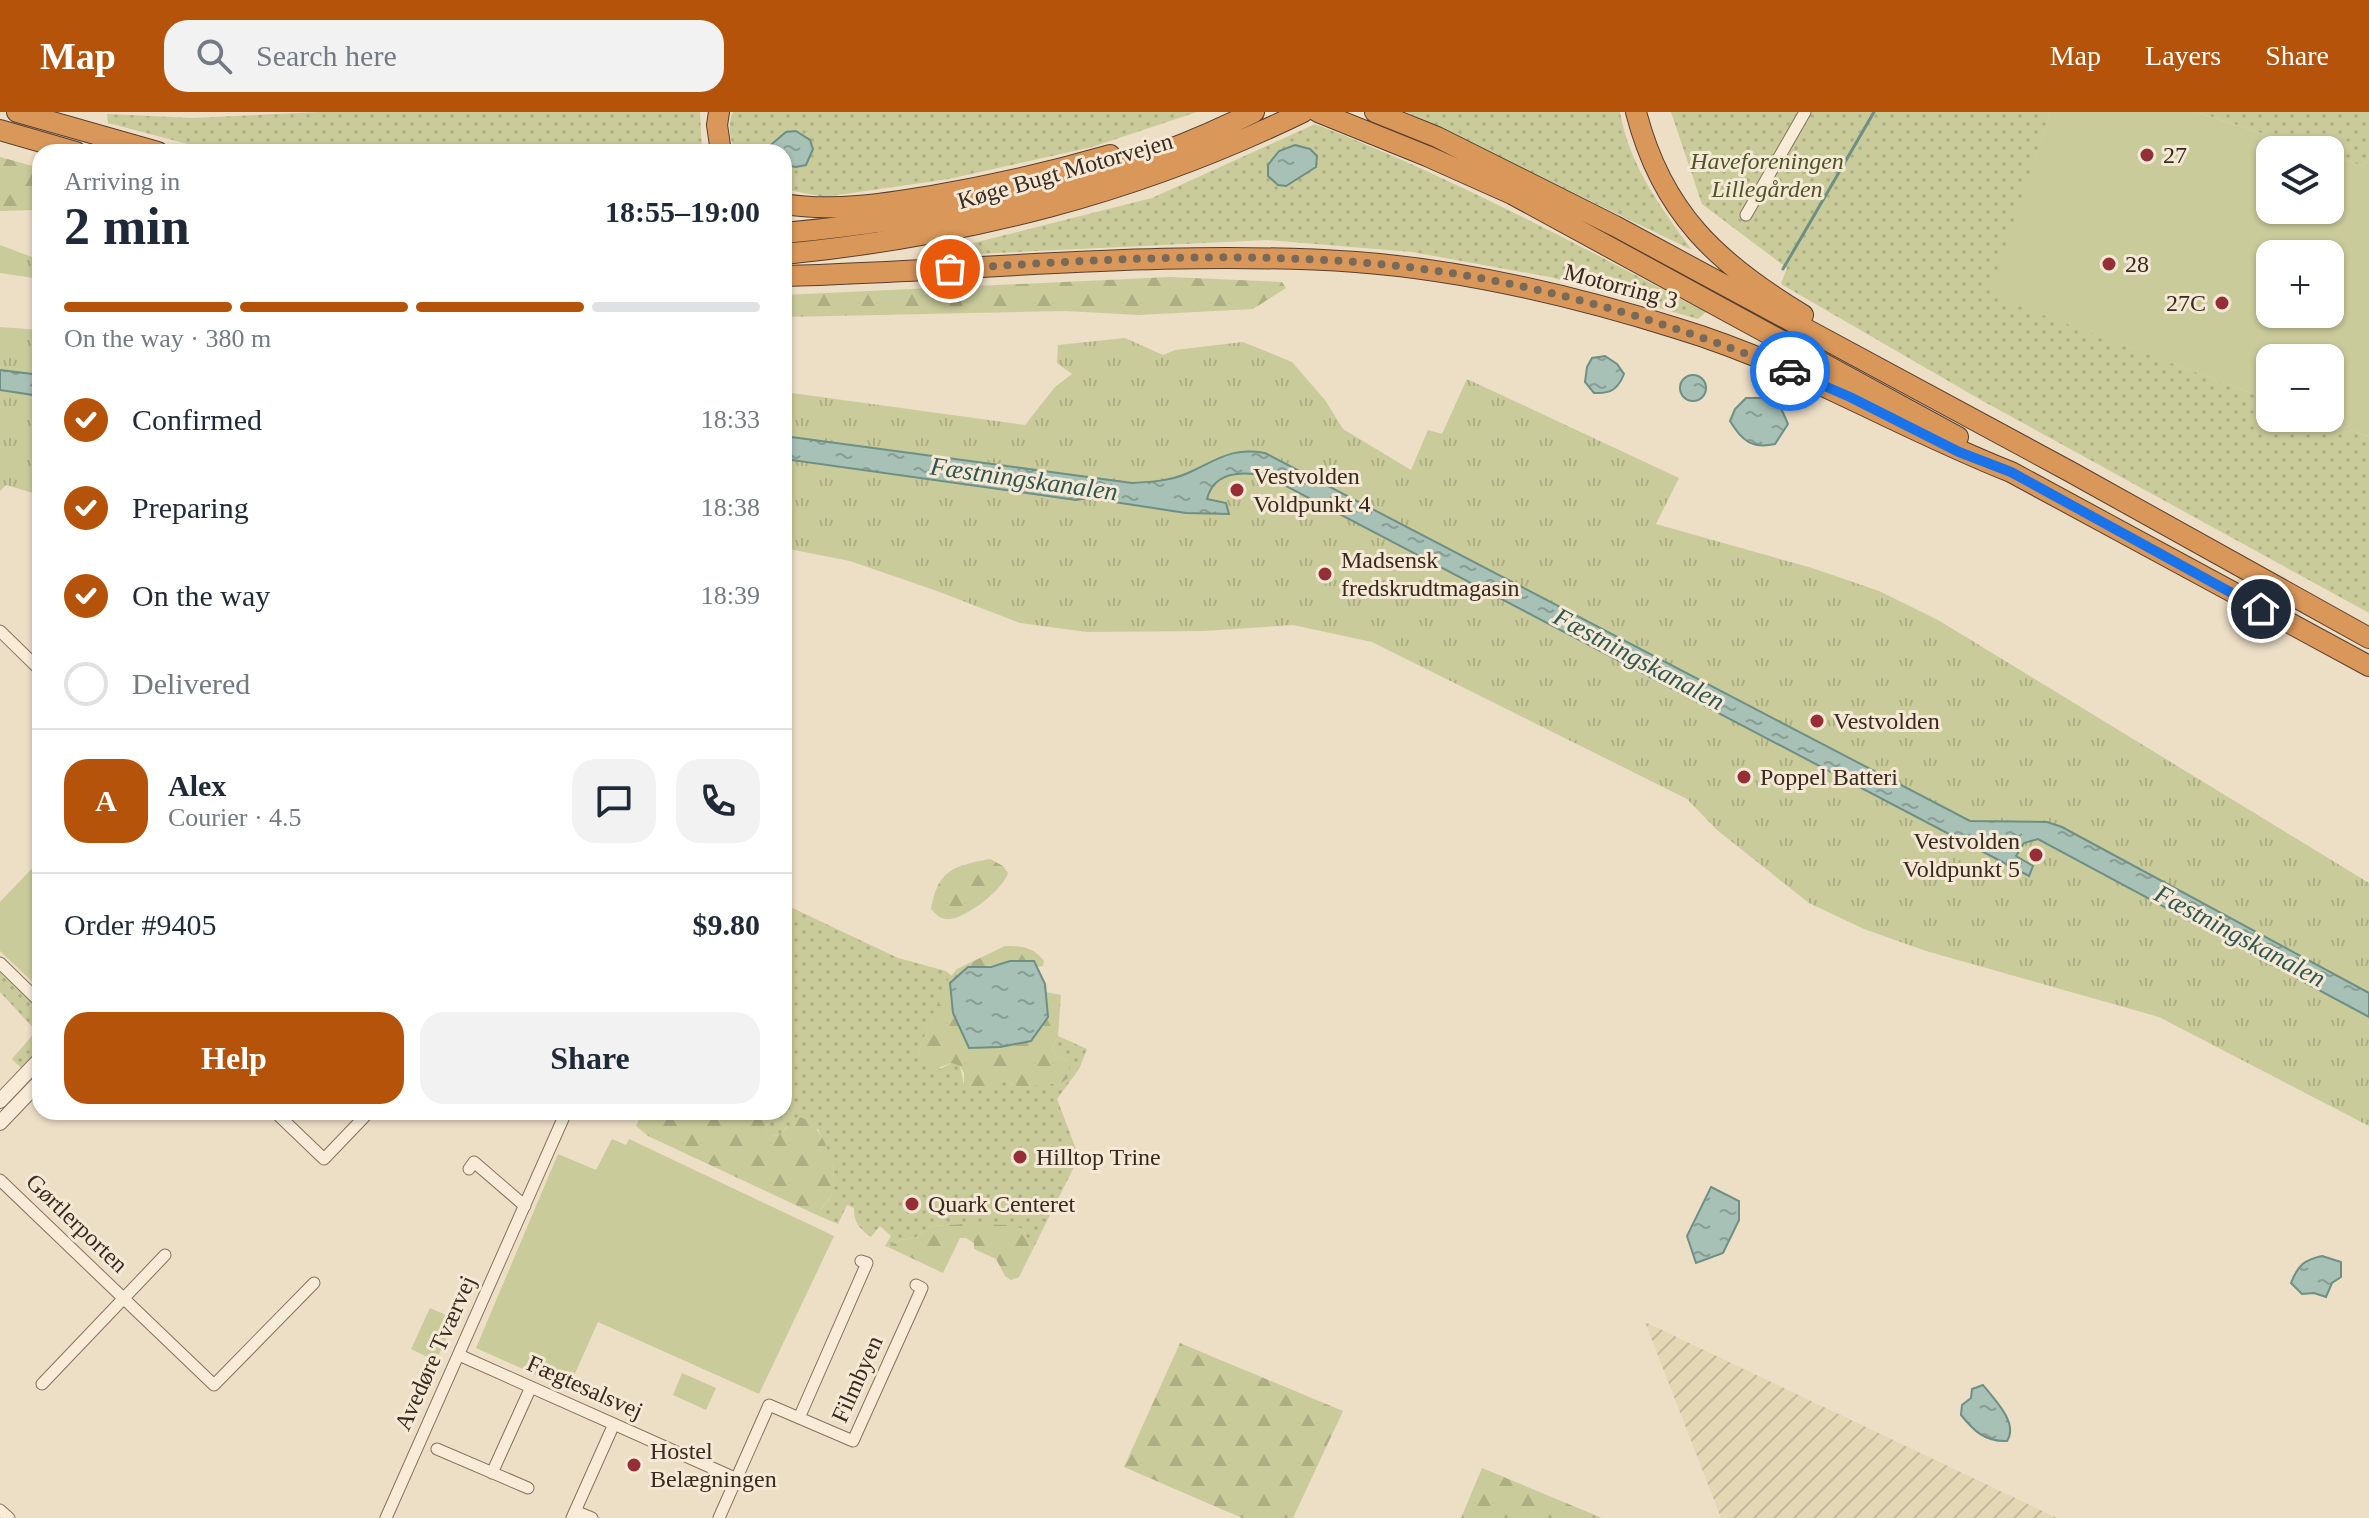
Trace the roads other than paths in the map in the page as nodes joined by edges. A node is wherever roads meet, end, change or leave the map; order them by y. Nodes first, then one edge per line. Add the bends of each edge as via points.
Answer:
1 (17, 112) edge
2 (719, 112) edge
3 (1253, 112) edge
4 (1303, 112) edge
5 (1318, 112) edge
6 (1636, 112) edge
7 (1805, 112) edge
8 (1383, 115) edge
9 (0, 130) edge
10 (48, 144) edge
11 (130, 144) edge
12 (720, 144) edge
13 (792, 205) edge
14 (1746, 215) dead end
15 (792, 232) edge
16 (792, 253) edge
17 (792, 276) edge
18 (2069, 471) junction
19 (2011, 472) junction
20 (2284, 592) junction
21 (2369, 629) edge
22 (0, 631) edge
23 (2369, 638) edge
24 (32, 662) edge
25 (2369, 666) edge
26 (0, 963) edge
27 (32, 994) edge
28 (32, 1067) edge
29 (32, 1089) edge
30 (0, 1101) edge
31 (283, 1120) edge
32 (361, 1120) edge
33 (563, 1120) edge
34 (0, 1123) edge
35 (469, 1169) dead end
36 (0, 1180) edge
37 (525, 1206) junction
38 (165, 1255) dead end
39 (861, 1261) dead end
40 (314, 1283) dead end
41 (916, 1285) dead end
42 (124, 1298) junction
43 (459, 1355) junction
44 (42, 1384) dead end
45 (531, 1387) junction
46 (799, 1418) junction
47 (614, 1424) junction
48 (437, 1449) dead end
49 (492, 1473) junction
50 (737, 1479) junction
51 (528, 1488) dead end
52 (0, 1510) edge
53 (574, 1514) edge
54 (9, 1518) edge
55 (386, 1518) edge
56 (592, 1518) edge
57 (719, 1518) edge

1 - 11 highway
2 - 12 highway
3 - 13 highway via 1079,164 974,188 855,206
3 - 15 highway, Køge Bugt Motorvejen via 1157,153 1017,196 940,213
4 - 16 highway, Køge Bugt Motorvejen via 1163,173 1020,216 922,236
5 - 19 highway via 1512,194 1964,440
6 - 18 highway via 1668,195 1727,264 1820,325 2038,448
7 - 14 street
8 - 18 highway, Motorring 3 via 1601,219
9 - 10 highway
17 - 19 highway, Motorring 3 via 1197,257 1358,262 1477,278 1597,305 1711,340
18 - 20 highway, Motorring 3
19 - 25 highway, Motorring 3
20 - 21 highway
20 - 23 highway, Motorring 3
22 - 24 street
26 - 27 street
28 - 30 street
29 - 34 street
31 - 32 street via 324,1159
33 - 37 street, Avedøre Tværvej
35 - 37 street via 474,1162
36 - 42 street, Gørtlerporten
37 - 43 street, Avedøre Tværvej
38 - 42 street, Gørtlerporten
39 - 46 street, Filmbyen via 867,1263
40 - 42 street, Gørtlerporten via 214,1385
41 - 46 street, Filmbyen via 922,1288 853,1441
42 - 44 street, Gørtlerporten
43 - 45 street, Fægtesalsvej
43 - 55 street, Avedøre Tværvej
45 - 47 street, Fægtesalsvej
45 - 49 street
46 - 50 street, Filmbyen via 769,1405
47 - 50 street, Fægtesalsvej
47 - 53 street
48 - 49 street
49 - 51 street
50 - 57 street, Filmbyen
52 - 54 street
53 - 56 street

